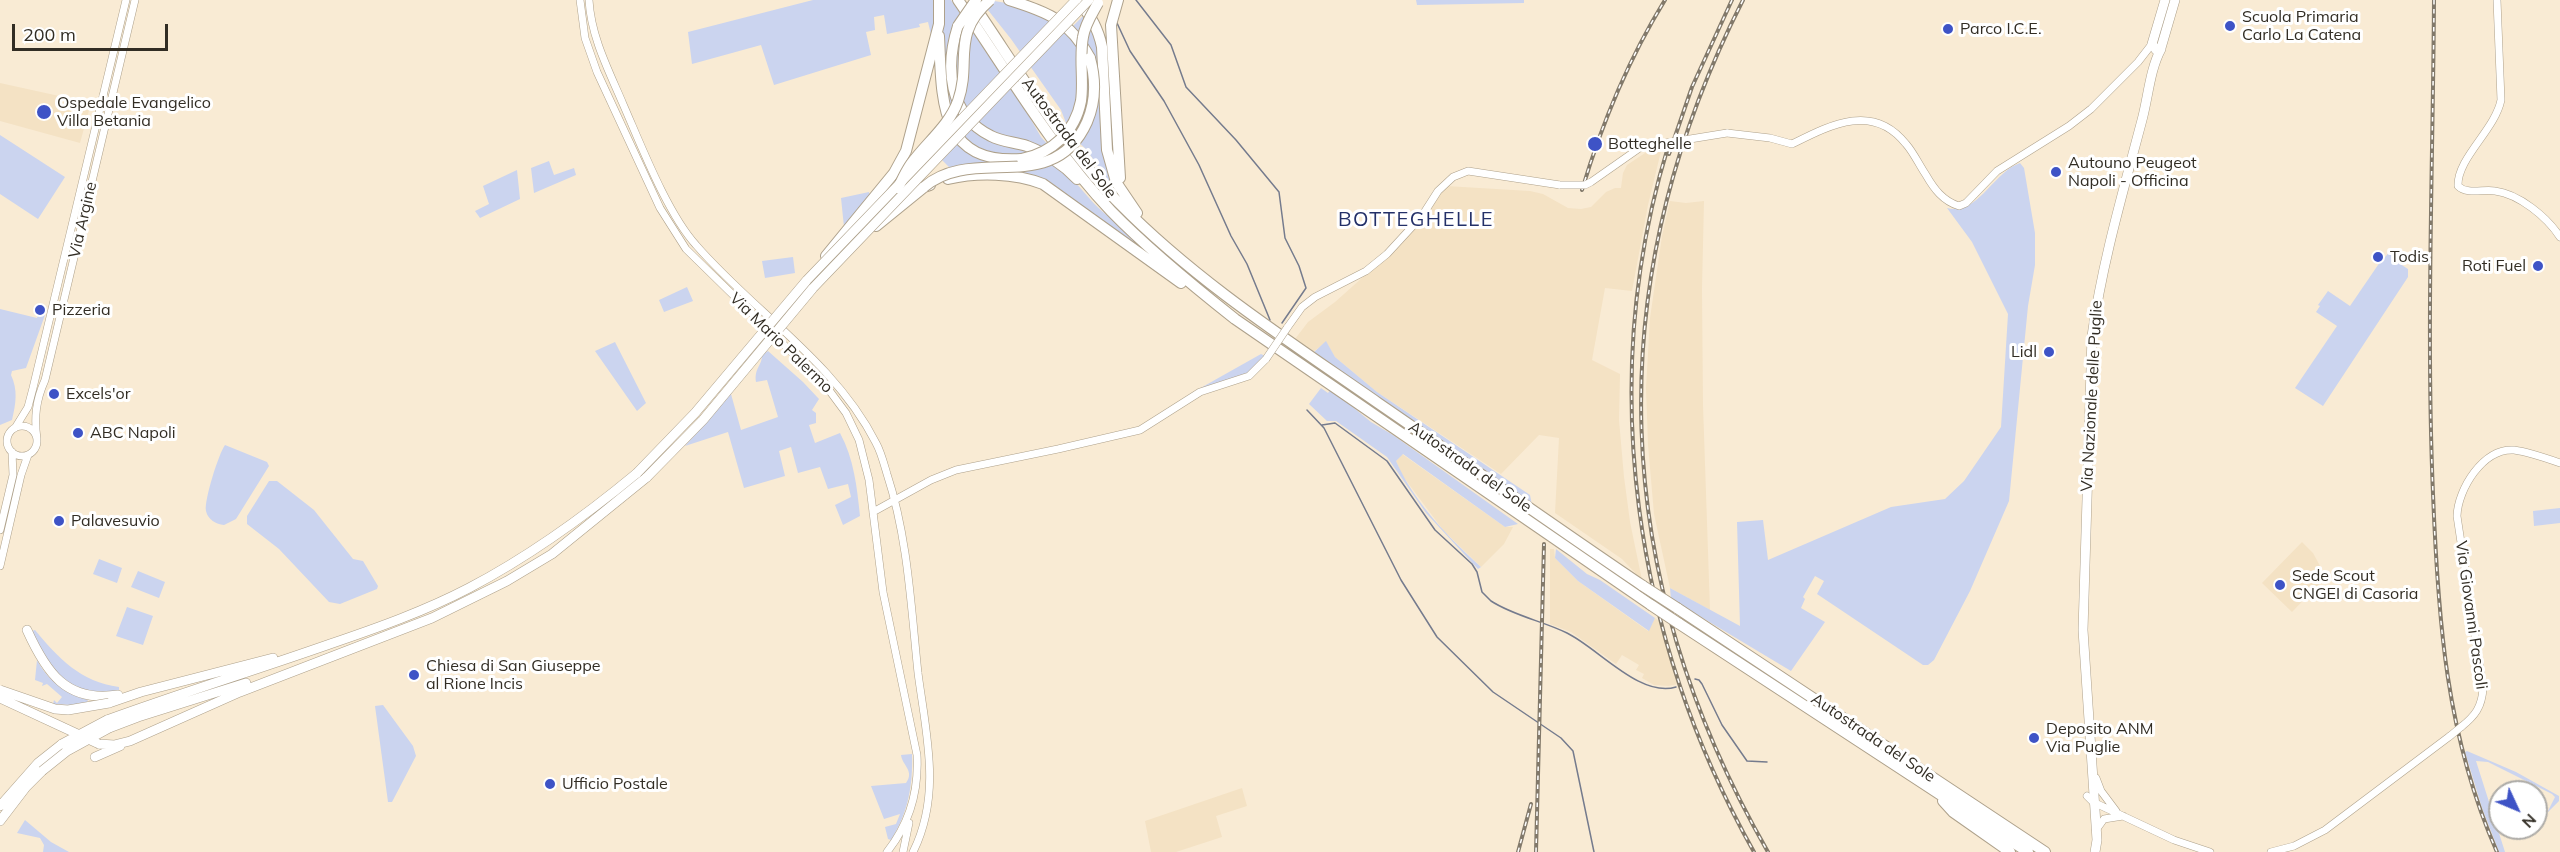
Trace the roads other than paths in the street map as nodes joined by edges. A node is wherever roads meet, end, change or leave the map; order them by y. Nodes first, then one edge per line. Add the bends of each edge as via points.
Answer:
1 (126, 0) edge
2 (135, 0) edge
3 (580, 0) edge
4 (589, 0) edge
5 (939, 0) edge
6 (958, 0) edge
7 (970, 0) edge
8 (976, 0) edge
9 (990, 0) edge
10 (1009, 0) edge
11 (1076, 0) edge
12 (1089, 0) edge
13 (1100, 0) edge
14 (1118, 0) edge
15 (2165, 0) edge
16 (2175, 0) edge
17 (2497, 0) edge
18 (939, 24) junction
19 (2163, 26) junction
20 (2155, 48) junction
21 (924, 187) junction
22 (898, 188) junction
23 (1124, 196) junction
24 (1110, 209) junction
25 (2560, 237) edge
26 (853, 246) junction
27 (1192, 268) junction
28 (807, 280) junction
29 (1235, 319) junction
30 (15, 428) junction
31 (37, 439) junction
32 (12, 452) junction
33 (28, 455) junction
34 (2560, 463) edge
35 (896, 500) junction
36 (873, 512) junction
37 (0, 530) edge
38 (0, 566) edge
39 (27, 630) dead end
40 (308, 652) junction
41 (326, 659) junction
42 (0, 690) edge
43 (141, 692) junction
44 (0, 698) edge
45 (108, 724) junction
46 (130, 741) junction
47 (2089, 742) junction
48 (94, 757) dead end
49 (2092, 767) junction
50 (1934, 792) junction
51 (2090, 800) junction
52 (2109, 803) junction
53 (0, 806) edge
54 (913, 806) junction
55 (2116, 811) junction
56 (2123, 816) junction
57 (0, 821) edge
58 (2096, 831) junction
59 (887, 852) edge
60 (903, 852) edge
61 (913, 852) edge
62 (2010, 852) edge
63 (2028, 852) edge
64 (2045, 852) edge
65 (2095, 852) edge
66 (2210, 852) edge
67 (2271, 852) edge

1 - 30 street, Via Argine via 30,398
2 - 31 street, Via Argine via 38,399
3 - 36 street, Via Mario Palermo via 588,50 660,208 695,260 836,398 859,440 867,465
4 - 35 street, Via Mario Palermo via 599,47 670,204 694,243 844,392 877,444
5 - 18 highway
6 - 24 highway, Autostrada del Sole via 1046,128
7 - 27 highway, Autostrada del Sole via 1085,163 1118,202
8 - 24 highway, bridge via 958,26 952,44 950,72 956,98 971,121 991,136 1027,147 1064,167
9 - 22 highway, bridge via 975,16 965,37 961,89 954,109 911,164
10 - 21 highway, bridge via 1060,20 1090,58 1094,72 1093,101 1084,128 1067,149 1047,161 1030,166 964,168
11 - 22 main road, bridge
11 - 23 highway via 1098,31 1102,47 1107,150 1112,174
12 - 26 main road, bridge
13 - 18 highway, bridge via 1083,34 1081,100 1073,124 1050,148 1022,159 1003,161 982,155 950,126 942,98
14 - 23 highway via 1111,25 1118,173
15 - 19 main road
16 - 19 main road
17 - 25 street via 2499,111 2461,166 2459,188 2495,191 2517,199
18 - 28 highway, bridge via 906,151 894,173
19 - 20 main road, Via Nazionale delle Puglie
20 - 35 street, bridge via 2091,109 1997,171 1959,206 1942,198 1906,143 1881,124 1866,120 1836,124 1792,144 1727,133 1641,147 1585,185 1468,171 1453,177 1438,191 1422,216 1387,254 1366,271 1302,307 1266,359 1249,376 1200,392 1140,430 956,470
20 - 47 main road, Via Nazionale delle Puglie via 2147,103 2098,294 2092,336 2083,627
21 - 26 highway, bridge
21 - 29 highway, bridge via 964,176 1019,176 1051,189
22 - 28 main road, bridge
23 - 27 highway
24 - 29 highway, Autostrada del Sole via 1169,265
26 - 41 main road, bridge via 703,420 647,477 552,554 432,618
27 - 64 highway, Autostrada del Sole, bridge via 1302,351 1643,586
28 - 40 main road, bridge via 666,445 574,524 468,589
29 - 50 highway, Autostrada del Sole, bridge via 1678,623
30 - 31 street via 27,427
30 - 32 street via 8,440
31 - 33 street via 36,447
32 - 33 street
32 - 37 street via 14,475
33 - 38 street
34 - 67 street, Via Giovanni Pascoli, bridge via 2513,450 2482,465 2461,492 2457,516 2483,688 2477,712 2325,831
35 - 36 street
35 - 61 street, Via Mario Palermo via 931,781 926,820
36 - 54 street, Via Mario Palermo via 883,592 917,755
39 - 43 main road via 44,667 68,687 108,697
40 - 43 main road
40 - 45 main road
41 - 45 main road
41 - 46 main road
42 - 43 main road, bridge via 68,710 109,703
44 - 46 main road, bridge via 99,744
45 - 53 main road, bridge via 62,744 38,763
45 - 57 main road, bridge via 42,771
46 - 48 main road
47 - 49 main road, Via Nazionale delle Puglie
47 - 51 main road, Via Nazionale delle Puglie via 2086,754
49 - 51 main road, Via Nazionale delle Puglie
49 - 52 street
50 - 62 highway via 1953,812
50 - 63 highway, Autostrada del Sole
51 - 52 street
51 - 55 street
51 - 58 main road, Via Nazionale delle Puglie
51 - 65 main road, Via Nazionale delle Puglie via 2090,842
52 - 55 street
54 - 59 street, Via Mario Palermo
54 - 60 street
55 - 56 street
56 - 58 street via 2104,819
56 - 66 street via 2187,846
58 - 65 main road, Via Nazionale delle Puglie

